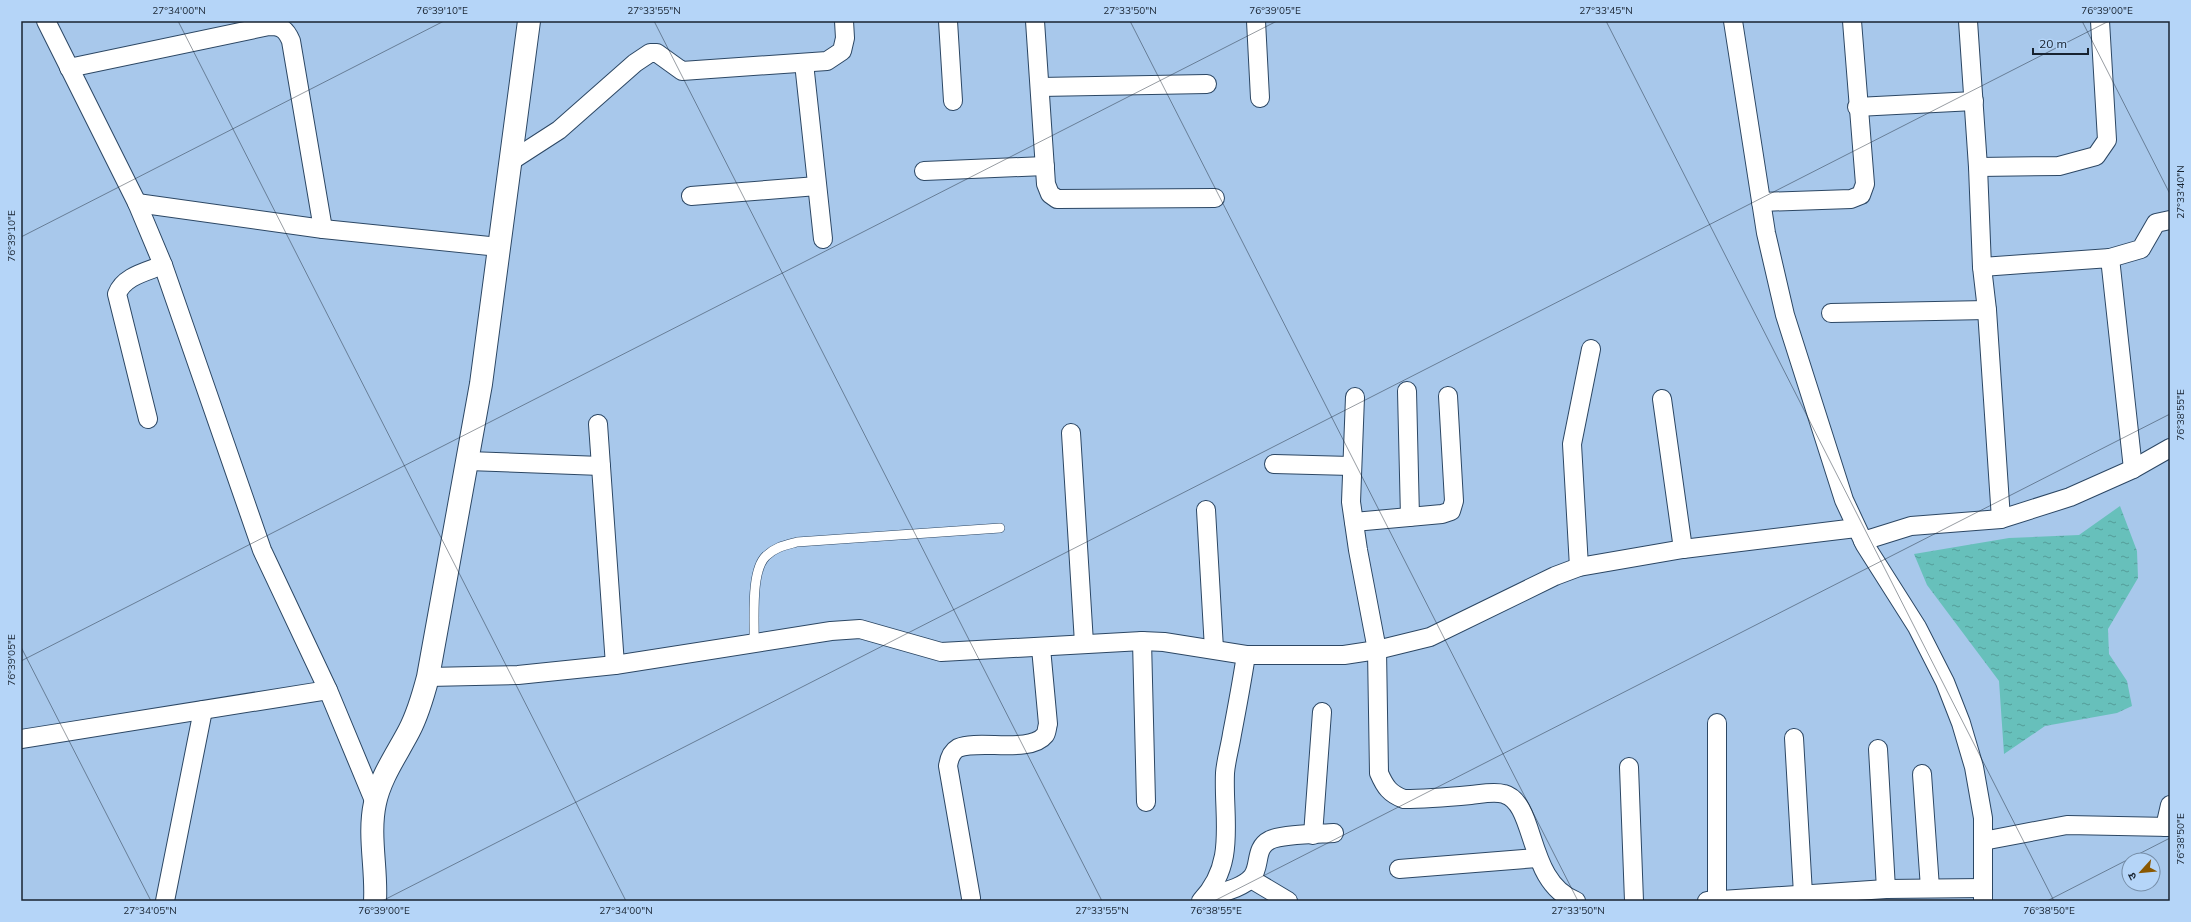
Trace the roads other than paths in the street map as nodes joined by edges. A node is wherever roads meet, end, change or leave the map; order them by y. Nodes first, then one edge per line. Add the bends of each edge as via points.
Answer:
1 (46, 21) edge
2 (529, 21) edge
3 (844, 21) edge
4 (948, 21) edge
5 (1035, 21) edge
6 (1256, 21) edge
7 (1733, 21) edge
8 (1852, 21) edge
9 (1968, 21) edge
10 (2100, 21) edge
11 (804, 63) junction
12 (69, 68) junction
13 (1207, 84) dead end
14 (1040, 87) junction
15 (1260, 98) dead end
16 (953, 101) dead end
17 (1974, 101) junction
18 (1858, 107) junction
19 (510, 161) junction
20 (1045, 166) junction
21 (1978, 167) junction
22 (924, 171) dead end
23 (817, 186) junction
24 (691, 196) dead end
25 (1214, 198) dead end
26 (1762, 202) junction
27 (137, 203) junction
28 (2170, 220) edge
29 (323, 229) junction
30 (823, 239) dead end
31 (499, 247) junction
32 (2110, 258) junction
33 (163, 265) junction
34 (1982, 266) junction
35 (1987, 310) junction
36 (1831, 313) dead end
37 (1590, 349) dead end
38 (1407, 391) dead end
39 (1448, 396) dead end
40 (1355, 397) dead end
41 (1662, 399) dead end
42 (148, 419) dead end
43 (598, 424) dead end
44 (1071, 433) dead end
45 (2170, 448) edge
46 (468, 461) junction
47 (1274, 464) dead end
48 (601, 466) junction
49 (1351, 466) junction
50 (2133, 469) junction
51 (1206, 510) dead end
52 (1410, 517) junction
53 (2001, 519) junction
54 (1354, 522) junction
55 (1000, 528) dead end
56 (1860, 535) junction
57 (1683, 549) junction
58 (1579, 567) junction
59 (1142, 642) junction
60 (754, 643) junction
61 (1084, 643) junction
62 (1041, 648) junction
63 (1214, 649) junction
64 (1377, 650) junction
65 (1246, 655) junction
66 (615, 665) junction
67 (428, 677) junction
68 (328, 690) junction
69 (203, 710) junction
70 (1322, 712) dead end
71 (1717, 723) dead end
72 (1794, 738) dead end
73 (21, 739) edge
74 (1878, 748) dead end
75 (1629, 767) dead end
76 (1922, 774) dead end
77 (1146, 802) dead end
78 (375, 803) junction
79 (2170, 805) edge
80 (2168, 827) edge
81 (1334, 833) dead end
82 (1313, 835) junction
83 (1983, 841) junction
84 (1537, 858) junction
85 (1399, 869) dead end
86 (1251, 879) junction
87 (1551, 882) junction
88 (1930, 888) junction
89 (1886, 889) junction
90 (1803, 894) junction
91 (1983, 894) edge
92 (970, 898) dead end
93 (376, 899) edge
94 (1202, 900) edge
95 (1712, 900) edge
96 (165, 901) edge
97 (1288, 901) edge
98 (1556, 901) edge
99 (1576, 901) edge
100 (1634, 901) edge

1 - 12 street
2 - 19 street
3 - 11 street via 845,38 842,51 827,60
4 - 16 street
5 - 14 street
6 - 15 street
7 - 26 street
8 - 18 street
9 - 17 street
10 - 21 street via 2106,140 2096,156 2059,166
11 - 19 street via 682,71 657,53 650,53 635,63 559,130
11 - 23 street
12 - 27 street
12 - 29 street via 279,26 286,31 291,40
13 - 14 street
14 - 20 street
17 - 18 street
17 - 21 street
18 - 26 street via 1865,184 1861,194 1851,199
19 - 31 street
20 - 22 street
20 - 25 street via 1046,184 1050,194 1057,200
21 - 34 street
23 - 24 street
23 - 30 street
26 - 56 street via 1766,233 1785,315 1844,500
27 - 29 street
27 - 33 street
28 - 32 street via 2156,223 2142,249
29 - 31 street
31 - 46 street
32 - 34 street
32 - 50 street
33 - 42 street via 128,279 120,286 118,294
33 - 68 street via 262,550
34 - 35 street
35 - 36 street
35 - 53 street
37 - 58 street via 1572,444
38 - 52 street
39 - 52 street via 1454,501 1451,511
40 - 49 street
41 - 57 street
43 - 48 street
44 - 61 street
45 - 50 street
46 - 48 street
46 - 67 street
47 - 49 street
48 - 66 street
49 - 54 street
50 - 53 street via 2070,497
51 - 63 street
52 - 54 street
53 - 56 street via 1911,526
54 - 64 street
55 - 60 lane via 797,542 776,548 765,557 756,575
56 - 57 street
56 - 83 street via 1917,627 1945,682 1974,767 1983,818
57 - 58 street
58 - 64 street via 1555,576 1430,637
59 - 61 street
59 - 63 street via 1164,642
59 - 77 street
60 - 62 street via 860,629 941,652
60 - 66 street
61 - 62 street
62 - 92 street via 1048,724 1046,734 1040,740 1028,744 969,747 957,749 950,755 948,766
63 - 65 street
64 - 65 street via 1344,655
64 - 84 street via 1379,773 1384,785 1392,795 1404,799 1496,793 1514,798 1521,809
65 - 94 street via 1225,773 1228,829 1225,851 1214,886
66 - 67 street via 518,675
67 - 78 street via 422,702 383,780
68 - 69 street
68 - 78 street
69 - 73 street
69 - 96 street
70 - 82 street
71 - 95 street
72 - 90 street
74 - 89 street
75 - 100 street
76 - 88 street
78 - 93 street via 372,826
79 - 80 street
80 - 83 street via 2067,825
81 - 82 street
82 - 86 street via 1270,840 1260,850
83 - 91 street
84 - 85 street
84 - 87 street
86 - 94 street
86 - 97 street
87 - 98 street
87 - 99 street
88 - 89 street
88 - 91 street
89 - 90 street
90 - 95 street

